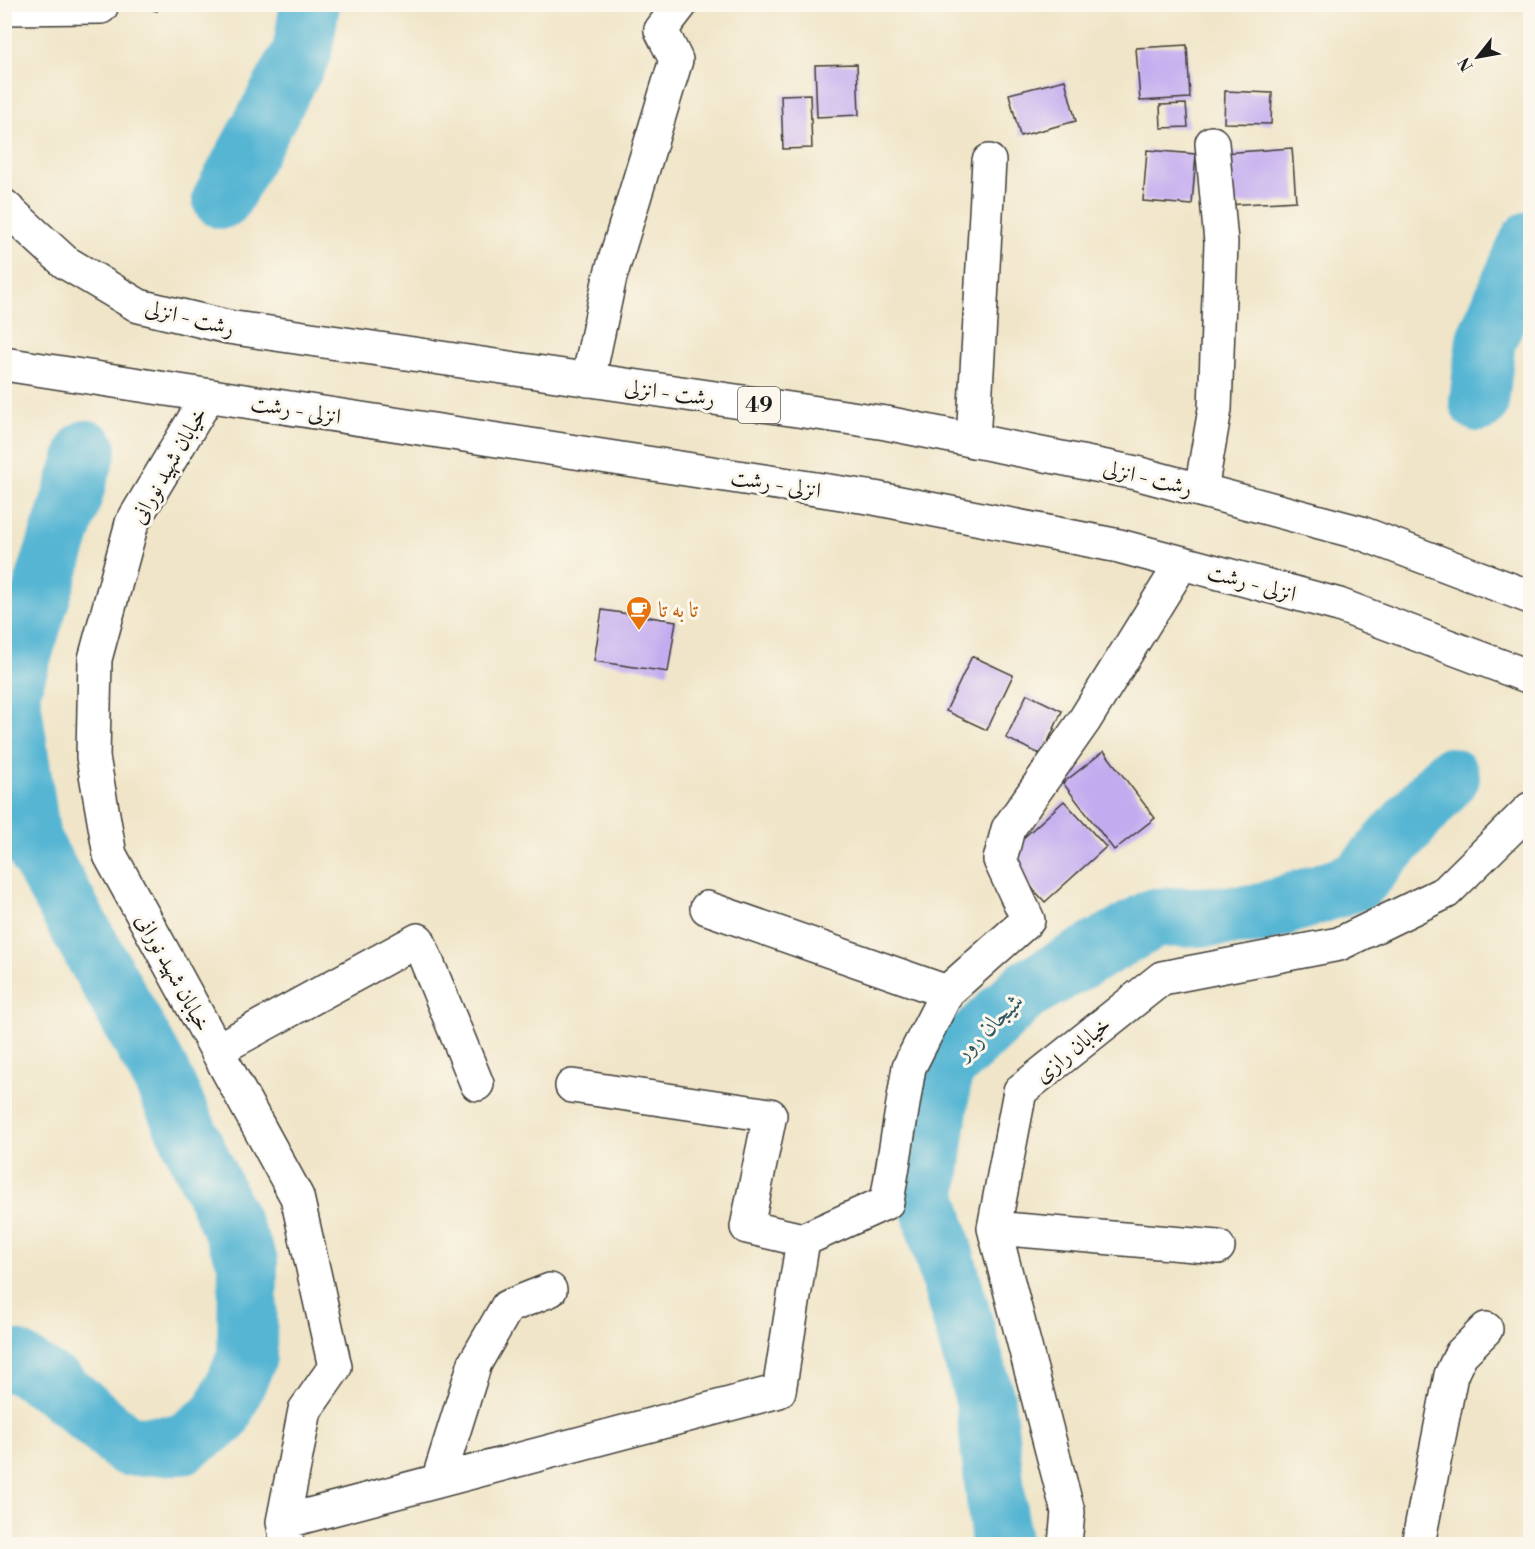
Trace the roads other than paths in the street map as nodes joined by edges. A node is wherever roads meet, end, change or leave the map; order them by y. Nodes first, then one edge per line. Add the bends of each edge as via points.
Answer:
1 (681, 4) edge
2 (101, 7) dead end
3 (4, 9) edge
4 (1212, 143) dead end
5 (989, 161) dead end
6 (4, 206) edge
7 (4, 364) edge
8 (588, 380) junction
9 (208, 396) junction
10 (973, 441) junction
11 (1202, 490) junction
12 (1182, 563) junction
13 (1530, 597) edge
14 (1530, 678) edge
15 (1530, 809) edge
16 (707, 908) dead end
17 (947, 992) junction
18 (217, 1050) junction
19 (477, 1084) dead end
20 (572, 1086) dead end
21 (994, 1228) junction
22 (803, 1240) junction
23 (1218, 1247) dead end
24 (550, 1290) dead end
25 (1486, 1329) dead end
26 (438, 1481) junction
27 (285, 1533) edge
28 (1065, 1545) edge
29 (1418, 1545) edge

1 - 8 main road via 661,30 676,60 610,277
2 - 3 main road
4 - 11 main road via 1221,242 1215,409
5 - 10 main road
6 - 8 main road, رشت - انزلی / 49 via 65,262 139,306 228,327
7 - 9 main road, انزلی - رشت
8 - 10 main road, رشت - انزلی / 49 via 886,423
9 - 12 main road, انزلی - رشت via 874,498 1119,546
9 - 18 main road, خیابان شهید نورانی via 132,523 95,659 93,757 110,855
10 - 11 main road, رشت - انزلی / 49 via 1136,472
11 - 13 main road, رشت - انزلی / 49 via 1361,533
12 - 14 main road, انزلی - رشت via 1338,605
12 - 17 main road via 1084,721 1008,829 1000,860 1028,920
15 - 21 main road, خیابان رازی via 1446,892 1339,944 1162,978 1020,1091
16 - 17 main road
17 - 22 main road via 909,1067 887,1202
18 - 19 main road via 418,940
18 - 27 main road, خیابان شهید نورانی via 297,1197 335,1367 305,1410
20 - 22 main road via 770,1115 747,1227
21 - 23 main road
21 - 28 main road, خیابان رازی via 1068,1512
22 - 26 main road via 779,1391
24 - 26 main road via 507,1307 475,1363
25 - 29 main road via 1461,1354 1451,1375
26 - 27 main road

